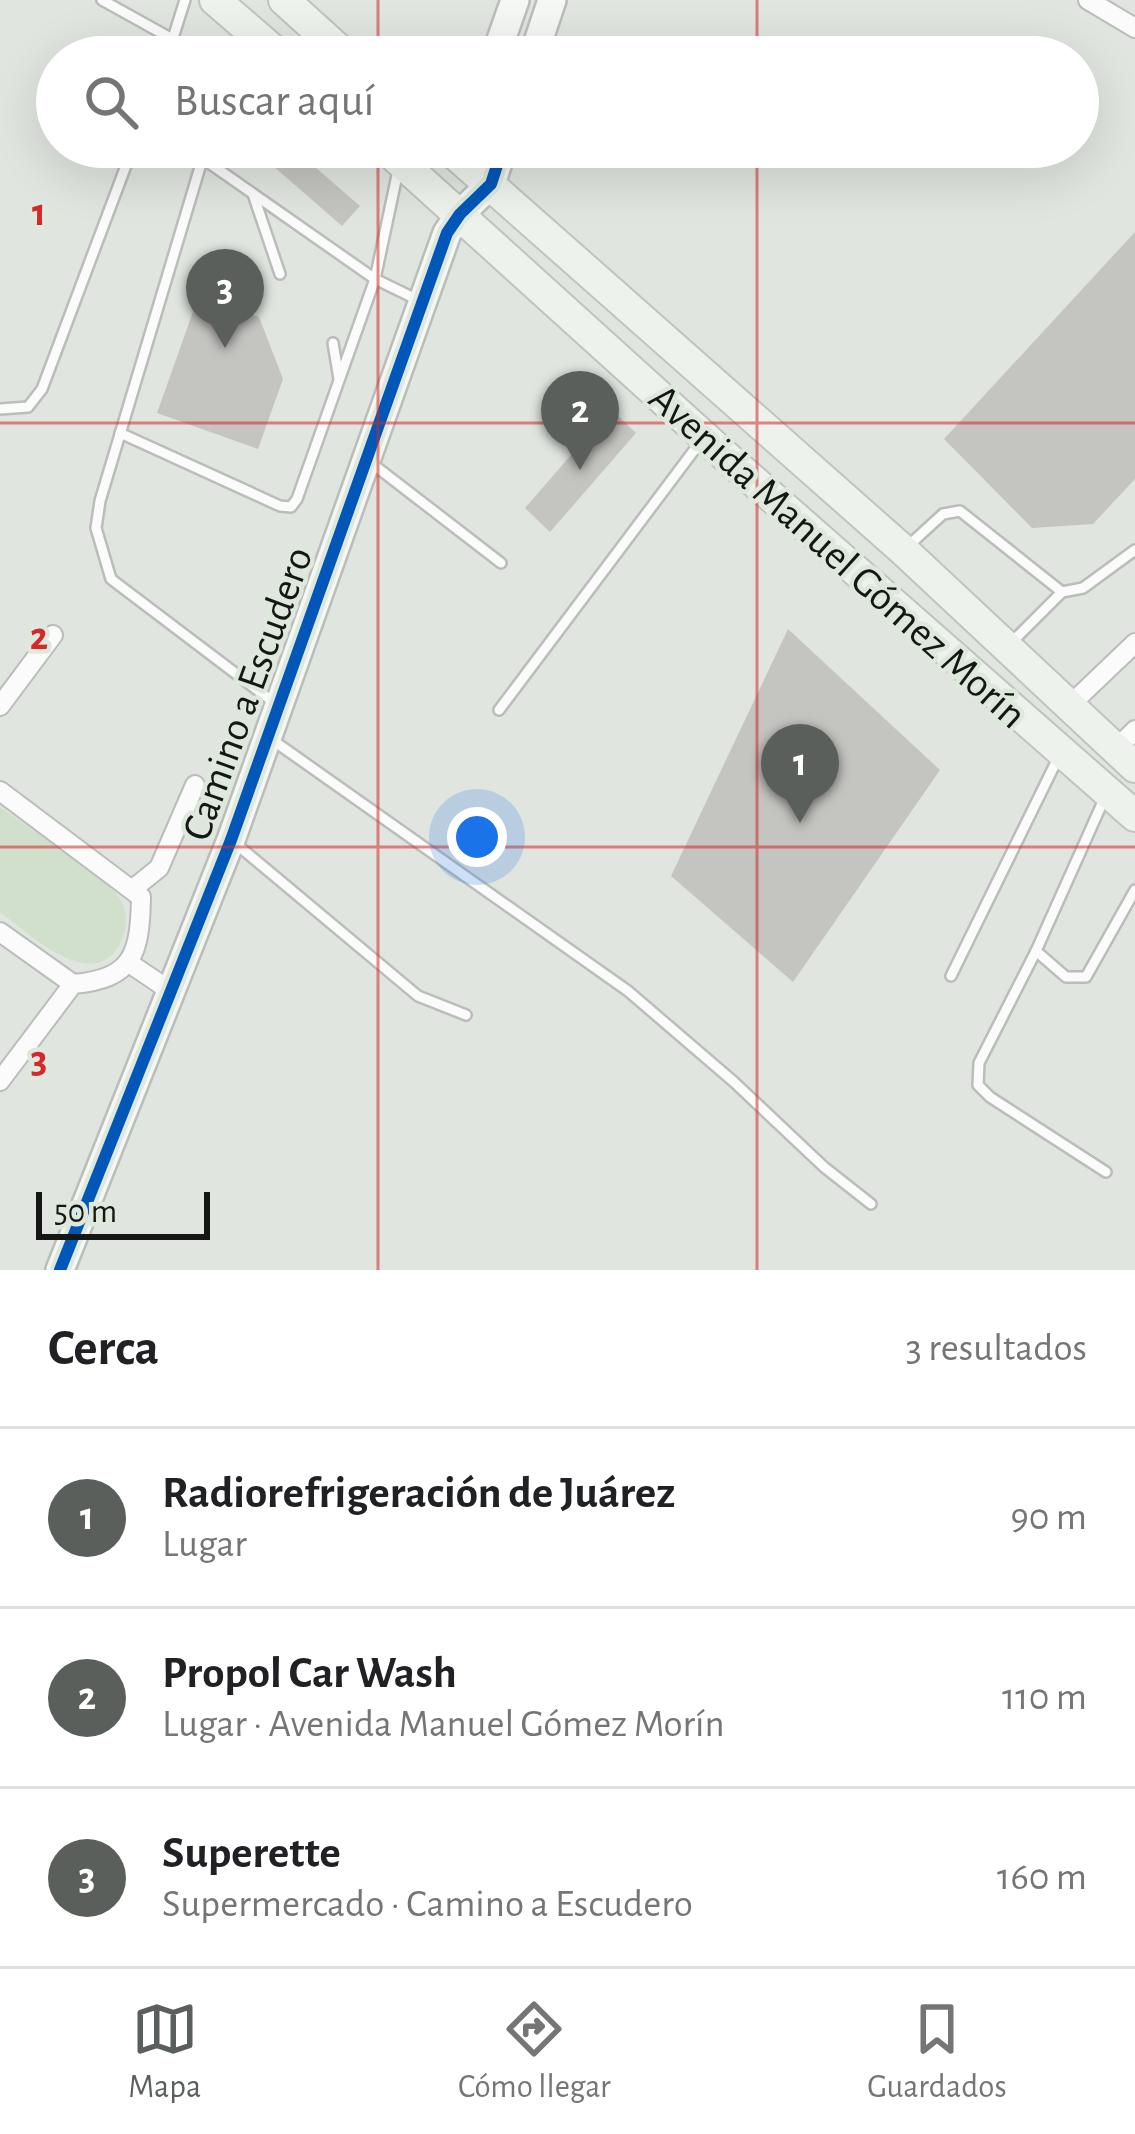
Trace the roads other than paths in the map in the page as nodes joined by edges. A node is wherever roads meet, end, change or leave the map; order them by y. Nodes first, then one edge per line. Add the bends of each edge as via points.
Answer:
1 (102, 0) edge
2 (185, 0) edge
3 (215, 0) edge
4 (284, 0) edge
5 (514, 0) edge
6 (552, 0) edge
7 (1088, 0) edge
8 (245, 26) junction
9 (1135, 28) edge
10 (167, 36) edge
11 (175, 36) edge
12 (242, 36) edge
13 (257, 36) edge
14 (324, 36) edge
15 (503, 36) edge
16 (540, 36) edge
17 (125, 168) edge
18 (200, 168) edge
19 (222, 168) edge
20 (390, 168) edge
21 (408, 168) edge
22 (459, 168) edge
23 (475, 168) edge
24 (496, 168) edge
25 (491, 184) junction
26 (253, 194) junction
27 (460, 214) junction
28 (280, 274) dead end
29 (375, 279) junction
30 (423, 303) junction
31 (333, 343) dead end
32 (339, 381) junction
33 (0, 409) edge
34 (120, 433) junction
35 (704, 437) junction
36 (366, 458) junction
37 (903, 550) junction
38 (1135, 550) edge
39 (501, 563) dead end
40 (1062, 592) junction
41 (53, 635) dead end
42 (1135, 643) edge
43 (1005, 648) junction
44 (276, 704) junction
45 (0, 706) edge
46 (1068, 707) junction
47 (499, 710) dead end
48 (267, 736) junction
49 (1128, 749) edge
50 (1062, 752) junction
51 (195, 784) dead end
52 (0, 791) edge
53 (1107, 792) junction
54 (1135, 817) edge
55 (231, 840) junction
56 (134, 888) junction
57 (1135, 890) edge
58 (0, 932) edge
59 (1036, 951) junction
60 (129, 962) junction
61 (951, 976) dead end
62 (73, 983) junction
63 (169, 990) junction
64 (466, 1016) dead end
65 (0, 1081) edge
66 (1106, 1172) dead end
67 (871, 1204) dead end
68 (60, 1270) edge

1 - 10 lane
2 - 11 lane
3 - 8 main road
4 - 14 main road
5 - 15 street
6 - 16 street
7 - 9 street
8 - 12 lane
8 - 13 main road
17 - 33 lane via 42,389 28,407
18 - 34 lane
19 - 26 lane
20 - 29 lane
21 - 27 main road, Avenida Manuel Gómez Morín
22 - 27 street, Camino a Escudero
23 - 25 main road, Avenida Manuel Gómez Morín
24 - 25 street, Camino a Escudero
25 - 27 street, Camino a Escudero
25 - 37 main road, Avenida Manuel Gómez Morín
26 - 28 lane
26 - 29 lane
27 - 30 street, Camino a Escudero
27 - 35 main road, Avenida Manuel Gómez Morín
29 - 30 lane
29 - 32 lane
30 - 36 street, Camino a Escudero
31 - 32 lane
32 - 34 lane via 291,507
34 - 44 lane via 96,528 111,579
35 - 47 lane
35 - 50 main road, Avenida Manuel Gómez Morín
36 - 39 lane
36 - 44 street, Camino a Escudero
37 - 40 lane via 943,514 960,511
37 - 43 main road, Avenida Manuel Gómez Morín
38 - 40 lane via 1083,588
40 - 43 lane
41 - 45 street
42 - 46 street
43 - 46 main road, Avenida Manuel Gómez Morín
44 - 48 street, Camino a Escudero
46 - 49 main road, Avenida Manuel Gómez Morín
48 - 55 street, Camino a Escudero
48 - 67 lane via 628,991
50 - 53 main road, Avenida Manuel Gómez Morín
50 - 61 lane
51 - 56 street via 159,868
52 - 56 street
53 - 54 main road, Avenida Manuel Gómez Morín
53 - 59 lane
55 - 63 street, Camino a Escudero
55 - 64 lane via 418,997
56 - 60 street via 141,910
57 - 59 lane via 1086,977 1066,977
58 - 62 street
59 - 66 lane via 979,1063 978,1085
60 - 62 street via 105,981
60 - 63 street
62 - 65 street
63 - 68 street, Camino a Escudero

